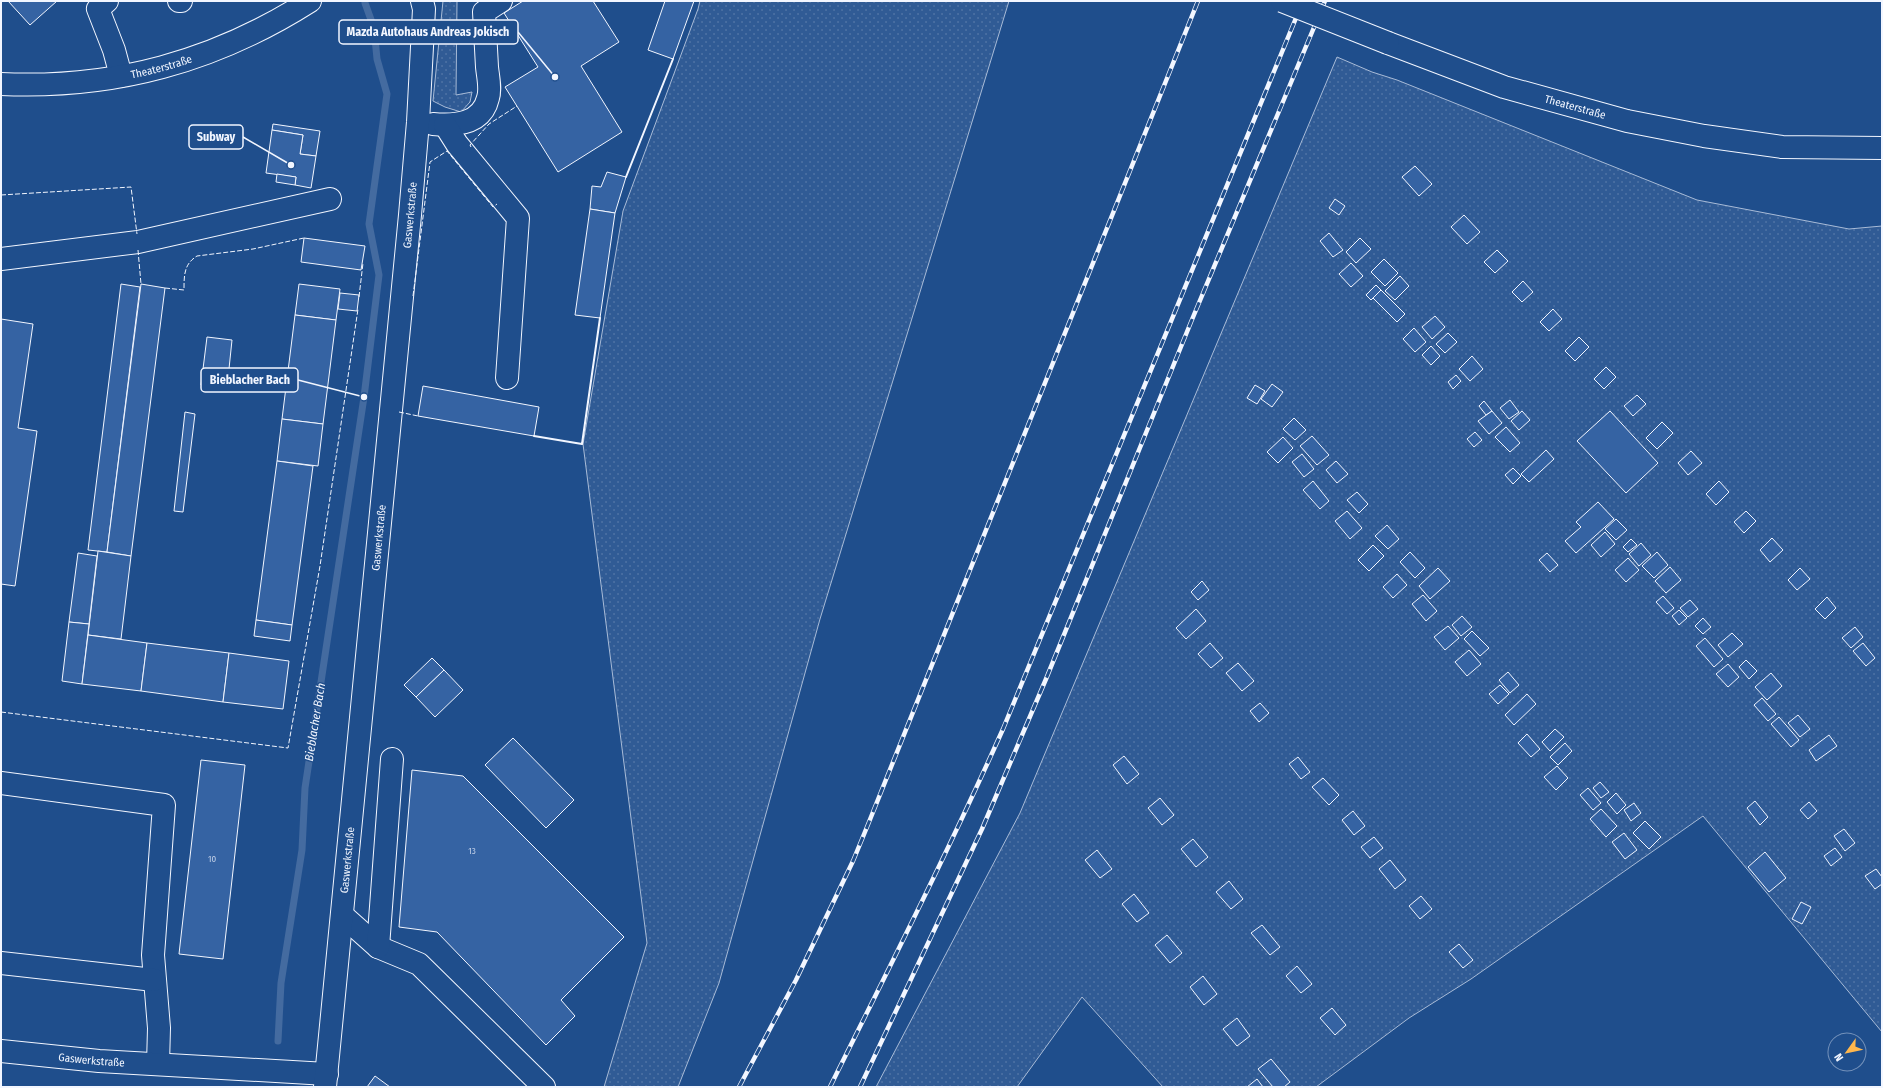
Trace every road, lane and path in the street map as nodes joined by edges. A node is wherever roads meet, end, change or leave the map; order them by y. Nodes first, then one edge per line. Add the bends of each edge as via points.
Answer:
1 (107, 1) edge
2 (310, 1) edge
3 (422, 1) edge
4 (501, 1) edge
5 (1282, 1) edge
6 (121, 76) junction
7 (1, 84) edge
8 (418, 122) junction
9 (446, 125) junction
10 (1882, 148) edge
11 (330, 199) dead end
12 (1, 259) edge
13 (507, 378) dead end
14 (392, 759) dead end
15 (1, 783) edge
16 (342, 915) junction
17 (378, 948) junction
18 (1, 963) edge
19 (154, 980) junction
20 (1, 1051) edge
21 (158, 1064) junction
22 (274, 1079) edge
23 (326, 1081) edge
24 (544, 1087) edge

1 - 6 street via 98,10
2 - 6 street, Theaterstraße via 249,36 207,54
3 - 8 street, Gaswerkstraße via 424,9
4 - 9 street via 484,12 489,97 484,110 475,118 460,124
5 - 10 street, Theaterstraße, bridge via 1504,87 1627,121 1704,136 1782,147
6 - 7 street, Theaterstraße via 40,86
8 - 9 street
8 - 16 street, Gaswerkstraße
9 - 13 street via 457,144 518,218
11 - 12 street via 138,242
14 - 17 street
15 - 19 street via 164,805 153,954
16 - 17 street
16 - 23 street, Gaswerkstraße
17 - 24 street via 419,964
18 - 19 street
19 - 21 street via 159,1028
20 - 21 street, Gaswerkstraße
21 - 22 street, Gaswerkstraße
22 - 23 street, Gaswerkstraße

